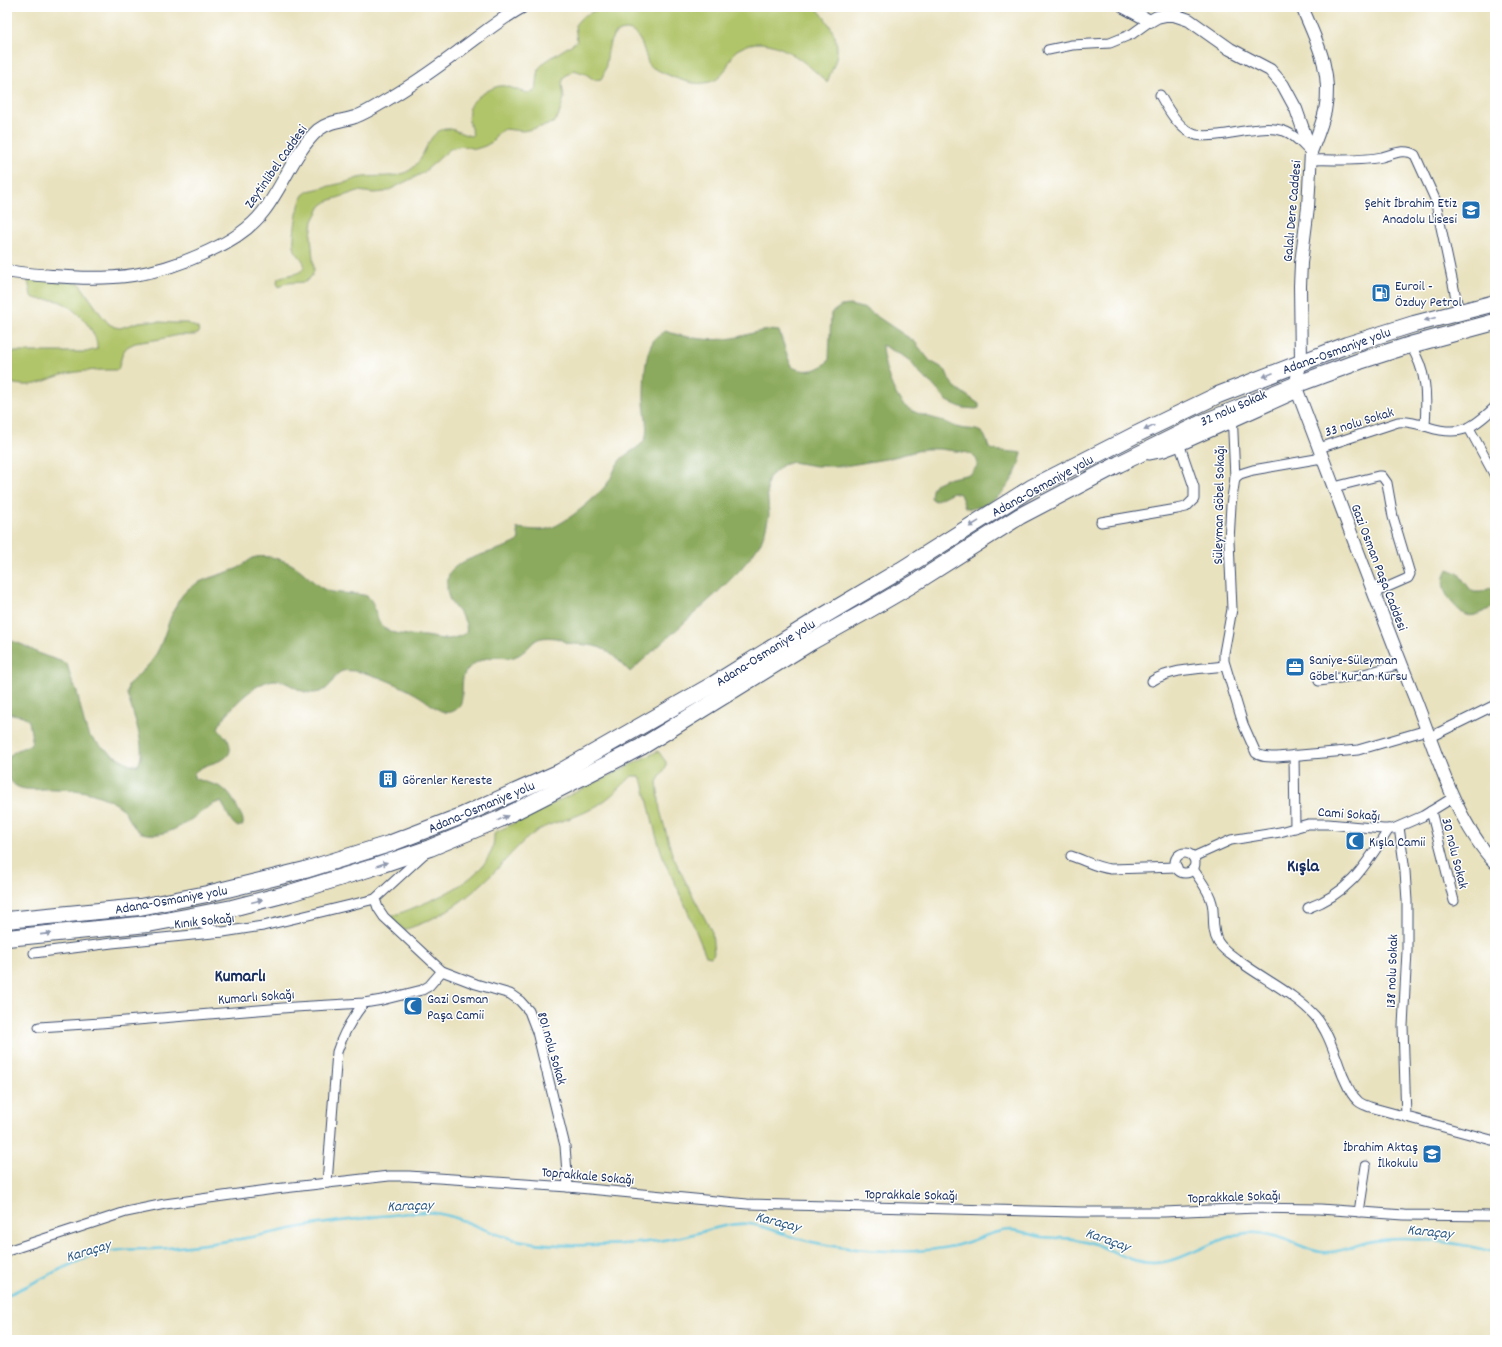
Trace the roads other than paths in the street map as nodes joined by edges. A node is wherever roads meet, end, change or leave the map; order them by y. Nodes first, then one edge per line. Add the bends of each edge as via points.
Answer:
1 (522, 7) edge
2 (1124, 7) edge
3 (1302, 7) edge
4 (1150, 21) junction
5 (1048, 50) dead end
6 (1160, 94) dead end
7 (1311, 156) junction
8 (7, 270) edge
9 (1495, 303) edge
10 (1459, 312) junction
11 (1495, 322) edge
12 (1410, 345) junction
13 (1301, 362) junction
14 (1296, 389) junction
15 (1495, 407) edge
16 (1232, 417) junction
17 (1425, 426) junction
18 (1469, 428) junction
19 (1180, 446) junction
20 (1321, 453) junction
21 (1132, 458) junction
22 (1495, 476) edge
23 (1235, 478) junction
24 (1334, 487) junction
25 (1101, 522) dead end
26 (1374, 593) junction
27 (1401, 664) junction
28 (1225, 666) junction
29 (1152, 681) dead end
30 (1319, 681) dead end
31 (1495, 705) edge
32 (1429, 733) junction
33 (1294, 755) junction
34 (1454, 797) junction
35 (1431, 811) junction
36 (1399, 827) junction
37 (1295, 828) junction
38 (1389, 829) junction
39 (430, 848) junction
40 (1071, 856) dead end
41 (1193, 857) junction
42 (1495, 863) edge
43 (1177, 868) junction
44 (1193, 869) junction
45 (375, 899) junction
46 (1454, 901) dead end
47 (1308, 908) dead end
48 (186, 918) junction
49 (7, 920) edge
50 (223, 932) junction
51 (7, 938) edge
52 (34, 953) dead end
53 (442, 971) junction
54 (364, 1003) junction
55 (39, 1027) dead end
56 (1406, 1117) junction
57 (1495, 1141) edge
58 (1366, 1166) dead end
59 (327, 1183) junction
60 (568, 1187) junction
61 (1359, 1212) junction
62 (1495, 1216) edge
63 (7, 1251) edge

1 - 8 street, Zeytinlibel Caddesi via 391,97 356,116 329,123 318,130 300,153 263,213 250,226 216,248 165,269 142,275 77,278
2 - 4 street
3 - 7 street via 1323,57 1327,77 1325,112
4 - 5 street via 1132,34 1110,43 1072,45
4 - 7 street, Galalı Dere Caddesi via 1166,15 1189,20 1230,49 1270,70 1283,85 1296,109
6 - 7 street via 1169,112 1188,131 1195,134 1273,128 1289,133
7 - 10 street via 1374,158 1402,152 1415,155 1435,199
7 - 13 street, Galalı Dere Caddesi via 1309,199 1301,263
9 - 10 highway, Adana-Osmaniye yolu
10 -> 13 highway, Adana-Osmaniye yolu via 1386,332
11 - 12 highway, Adana-Osmaniye yolu
12 - 14 highway, Adana-Osmaniye yolu via 1360,361
12 - 17 street via 1419,360 1425,385
13 - 14 street
13 -> 49 highway, Adana-Osmaniye yolu via 1218,395 1031,488 714,684 560,772 459,817 389,844 305,870 207,894 140,906
14 - 16 highway, Adana-Osmaniye yolu
14 - 20 street, Gazi Osman Paşa Caddesi
15 - 18 street, 33 nolu Sokak
16 - 19 street, 32 nolu Sokak
16 - 21 highway, Adana-Osmaniye yolu via 1202,424
16 - 23 street, Süleyman Göbel Sokağı
17 - 18 street, 33 nolu Sokak via 1451,432
17 - 20 street, 33 nolu Sokak via 1398,422
18 - 22 street
19 - 21 street, 32 nolu Sokak
19 - 25 street via 1194,488 1194,499 1188,505
20 - 23 street, 33 nolu Sokak via 1253,470
20 - 24 street, Gazi Osman Paşa Caddesi
39 -> 21 highway, Adana-Osmaniye yolu via 500,819 641,747 804,646 913,584 1020,516
23 - 28 street, Süleyman Göbel Sokağı via 1229,528 1232,609 1224,653
24 - 26 street, Gazi Osman Paşa Caddesi
24 - 26 street via 1378,476 1382,476 1387,483 1393,517 1410,576
26 - 27 street, Gazi Osman Paşa Caddesi
27 - 30 street via 1360,675
27 - 32 street, Gazi Osman Paşa Caddesi
28 - 29 street via 1176,671
28 - 33 street, Süleyman Göbel Sokağı via 1243,724 1256,753 1265,757
31 - 32 street, Süleyman Göbel Sokağı
32 - 33 street, Süleyman Göbel Sokağı via 1358,750
32 - 34 street, Gazi Osman Paşa Caddesi
33 - 37 street
34 - 35 street, Cami Sokağı
34 - 42 street, Gazi Osman Paşa Caddesi via 1472,834
35 - 36 street, Cami Sokağı
35 - 46 street, 30 nolu Sokak
36 - 38 street, Cami Sokağı
36 - 56 street, 138 nolu Sokak via 1407,901 1403,1026
37 - 38 street, Cami Sokağı via 1316,823
37 - 41 street, Cami Sokağı via 1231,840
38 - 47 street via 1362,870 1347,886 1327,900
39 - 45 street, Kınık Sokağı
48 -> 39 highway, Adana-Osmaniye yolu via 290,893
40 - 43 street via 1110,870
41 - 43 street via 1188,853 1181,854 1176,861
41 - 44 street
43 - 44 street via 1184,872
44 - 56 street via 1210,898 1215,935 1222,948 1303,1005 1314,1016 1324,1030 1346,1084 1357,1100 1370,1107
45 - 50 street, Kınık Sokağı via 279,923
45 - 53 street via 384,917
48 - 50 street
51 -> 48 highway, Adana-Osmaniye yolu
50 - 52 street, Kınık Sokağı
53 - 54 street, Kumarlı Sokağı via 422,990
53 - 60 street, 801 nolu Sokak via 510,994 529,1011 537,1032 566,1146
54 - 55 street, Kumarlı Sokağı
54 - 59 street via 348,1026 337,1052
56 - 57 street
58 - 61 street
59 - 60 street, Toprakkale Sokağı via 409,1176
59 - 63 street, Toprakkale Sokağı via 165,1204 126,1212
60 - 61 street, Toprakkale Sokağı via 747,1204 1086,1212 1256,1208
61 - 62 street, Toprakkale Sokağı

